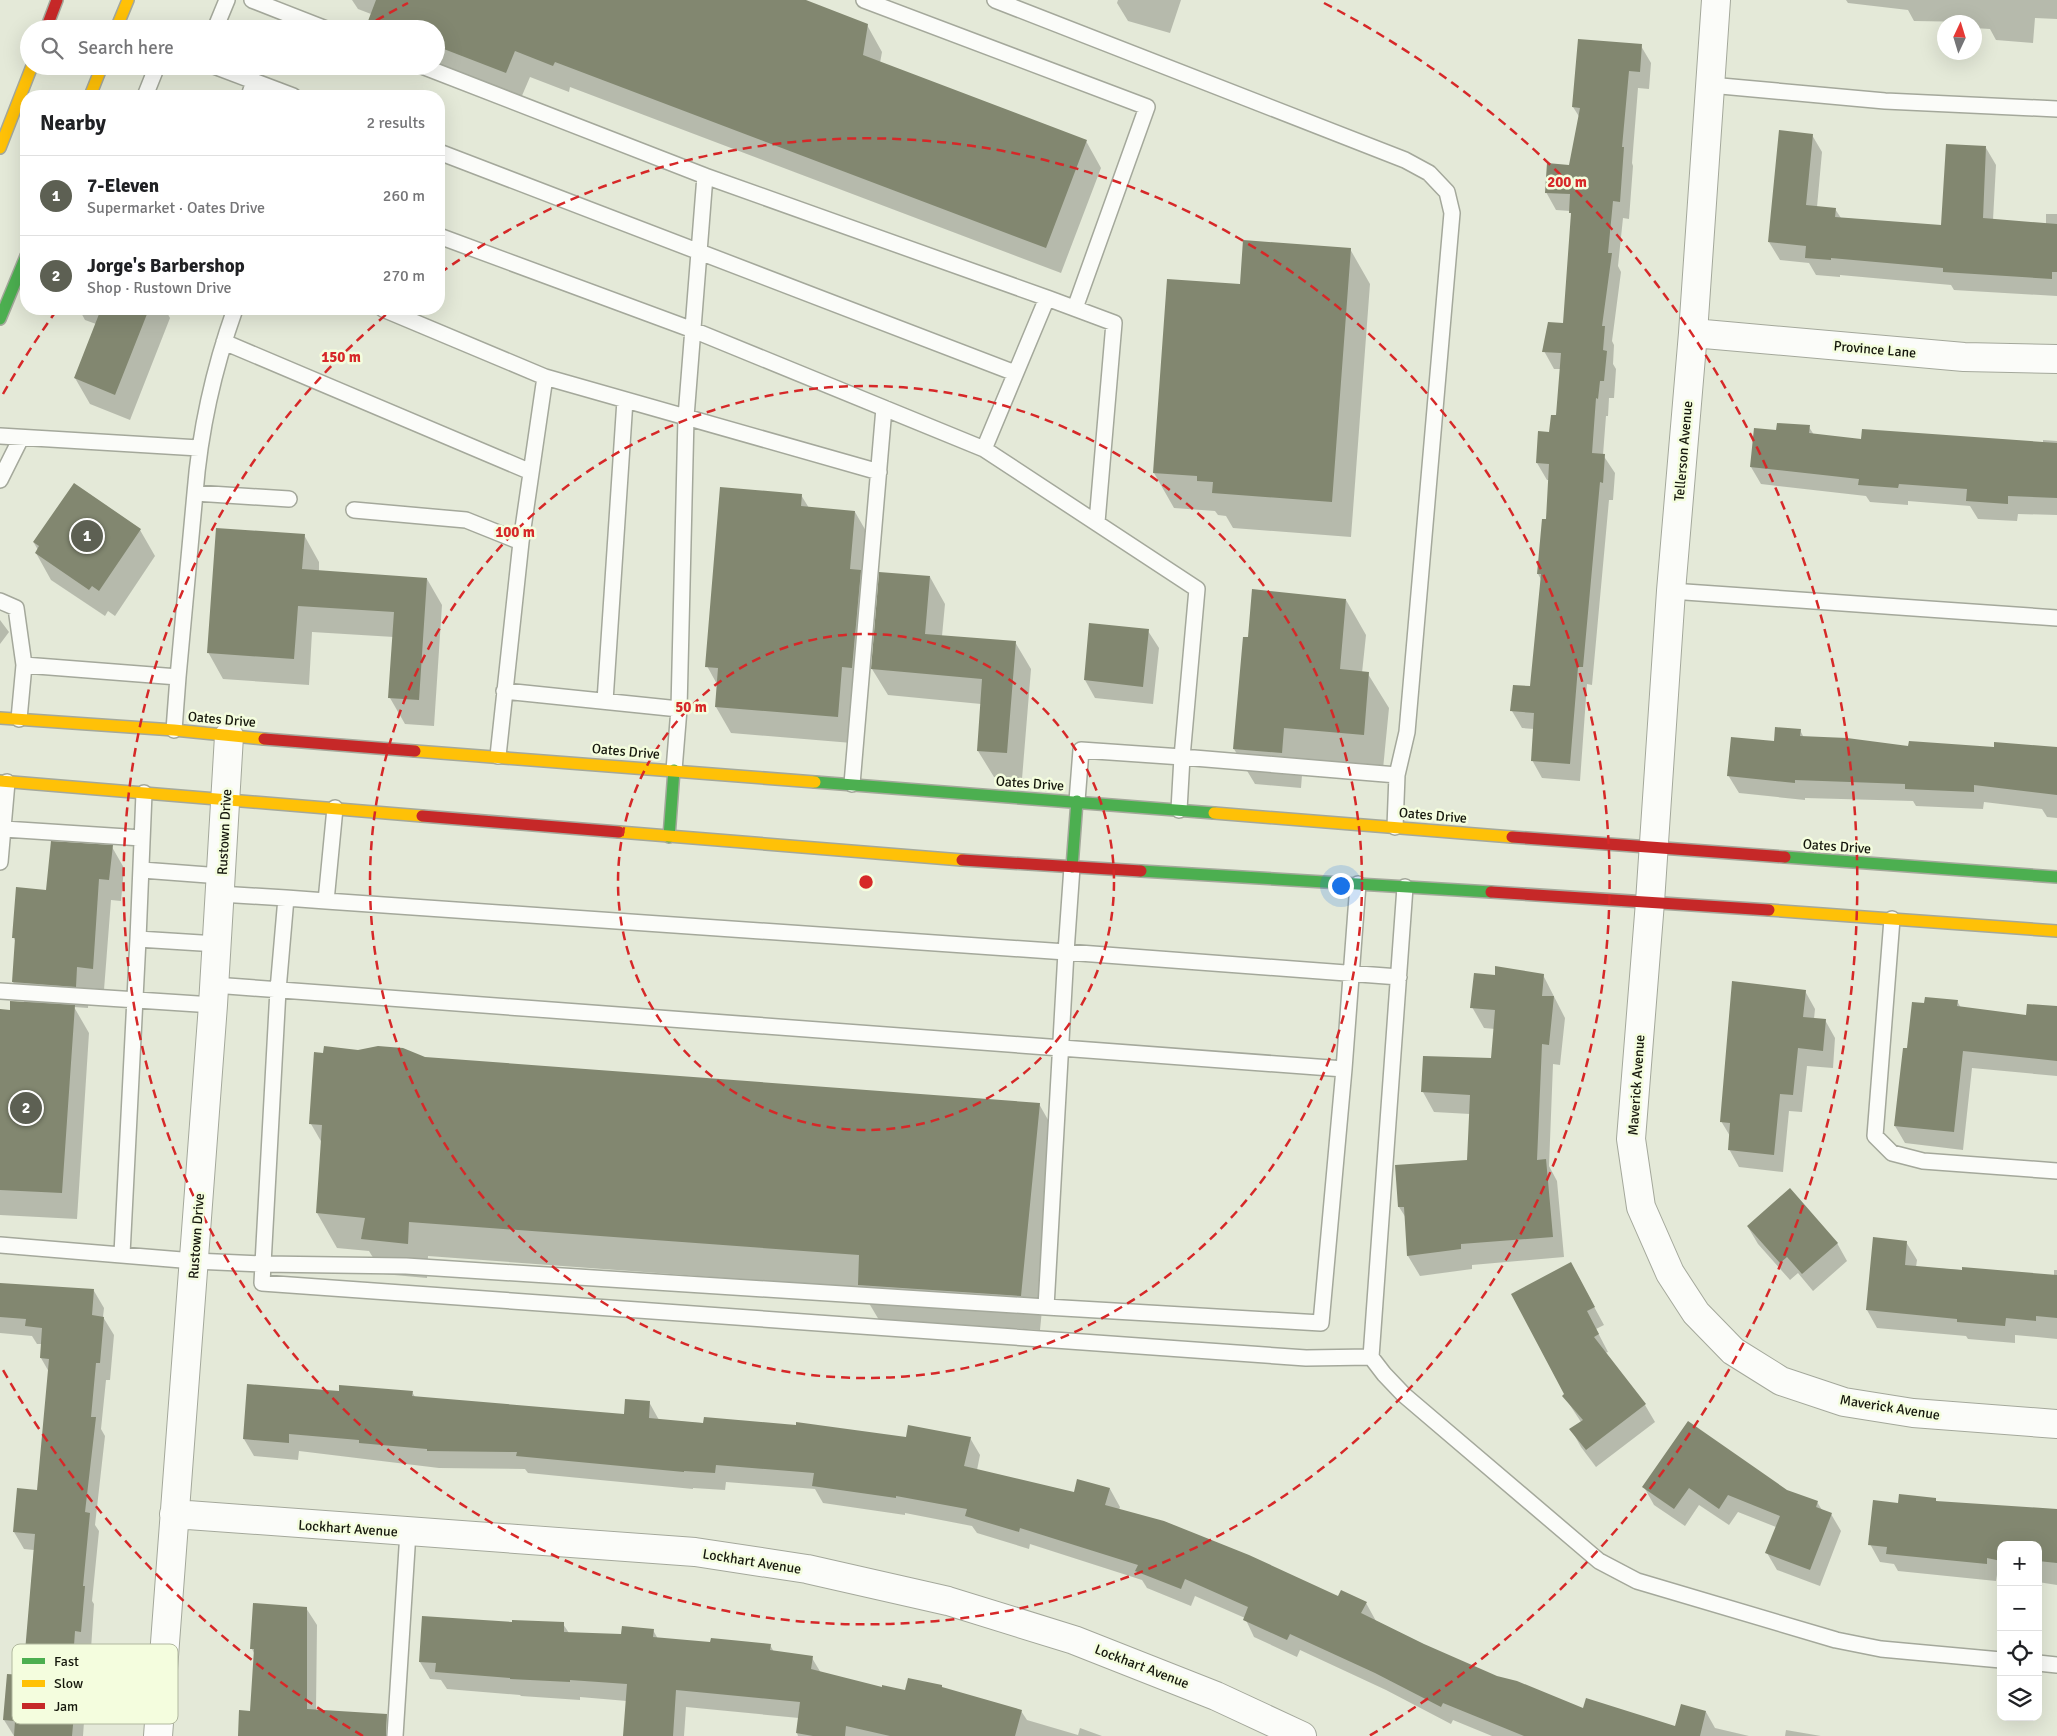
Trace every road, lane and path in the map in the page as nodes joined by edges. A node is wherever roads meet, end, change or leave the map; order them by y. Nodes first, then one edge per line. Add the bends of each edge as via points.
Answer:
1 (57, 0) edge
2 (128, 0) edge
3 (226, 0) edge
4 (252, 0) edge
5 (864, 0) edge
6 (995, 0) edge
7 (1716, 0) edge
8 (49, 20) edge
9 (120, 20) edge
10 (218, 20) edge
11 (303, 20) edge
12 (29, 75) edge
13 (98, 75) edge
14 (153, 75) edge
15 (236, 75) edge
16 (445, 75) edge
17 (254, 82) junction
18 (1710, 85) junction
19 (23, 90) edge
20 (92, 90) edge
21 (147, 90) edge
22 (251, 90) edge
23 (276, 90) edge
24 (20, 100) edge
25 (2057, 109) edge
26 (12, 122) edge
27 (0, 148) edge
28 (445, 154) edge
29 (705, 176) junction
30 (445, 238) edge
31 (699, 251) junction
32 (20, 271) edge
33 (1047, 298) junction
34 (1075, 308) junction
35 (233, 315) edge
36 (397, 315) edge
37 (0, 319) edge
38 (693, 330) junction
39 (1694, 333) junction
40 (224, 342) junction
41 (2057, 359) edge
42 (1015, 373) junction
43 (545, 377) junction
44 (625, 400) junction
45 (884, 408) junction
46 (686, 417) junction
47 (0, 436) edge
48 (21, 438) junction
49 (199, 448) junction
50 (984, 449) junction
51 (531, 472) junction
52 (879, 472) junction
53 (0, 480) edge
54 (195, 493) junction
55 (289, 499) dead end
56 (354, 510) dead end
57 (1097, 522) junction
58 (521, 542) junction
59 (1671, 591) junction
60 (0, 601) edge
61 (2057, 618) edge
62 (24, 665) junction
63 (178, 677) junction
64 (504, 691) junction
65 (605, 702) junction
66 (679, 709) junction
67 (0, 718) edge
68 (19, 719) junction
69 (174, 730) junction
70 (229, 736) junction
71 (498, 756) junction
72 (1182, 757) junction
73 (674, 770) junction
74 (1398, 774) junction
75 (4, 782) edge
76 (852, 784) junction
77 (144, 793) junction
78 (226, 799) junction
79 (1076, 801) junction
80 (335, 808) junction
81 (1179, 810) junction
82 (1395, 827) junction
83 (4, 829) junction
84 (669, 837) junction
85 (142, 838) junction
86 (1654, 848) junction
87 (0, 862) edge
88 (1072, 868) junction
89 (142, 870) junction
90 (2057, 877) edge
91 (1358, 884) junction
92 (221, 885) junction
93 (1405, 888) junction
94 (286, 898) junction
95 (326, 901) junction
96 (1650, 902) junction
97 (1892, 919) junction
98 (2057, 931) edge
99 (138, 939) junction
100 (217, 944) junction
101 (1066, 952) junction
102 (1351, 974) junction
103 (1399, 977) junction
104 (278, 990) junction
105 (0, 991) edge
106 (214, 995) junction
107 (134, 1000) junction
108 (1060, 1050) junction
109 (1344, 1069) junction
110 (2057, 1171) edge
111 (0, 1246) edge
112 (122, 1254) junction
113 (194, 1260) junction
114 (263, 1264) junction
115 (1046, 1307) junction
116 (1371, 1357) junction
117 (2057, 1424) edge
118 (174, 1514) junction
119 (408, 1532) junction
120 (165, 1644) edge
121 (1997, 1660) edge
122 (2042, 1663) edge
123 (2057, 1665) edge
124 (395, 1736) edge
125 (1302, 1736) edge

1 - 8 main road
2 - 9 main road
3 - 10 lane
4 - 11 lane
5 - 34 lane via 1147,107
6 - 74 lane via 1405,160 1429,173 1446,192 1452,213 1407,732
7 - 18 street, Tellerson Avenue
12 - 19 main road
13 - 20 main road
14 - 21 lane
15 - 17 lane
16 - 29 lane
17 - 22 lane
17 - 23 lane
18 - 25 lane via 1885,101
18 - 39 street, Tellerson Avenue
24 - 26 main road
26 - 27 main road
28 - 31 lane
29 - 31 lane
29 - 33 lane
30 - 38 lane
31 - 38 lane
31 - 42 lane
32 - 37 main road
33 - 34 lane
33 - 42 lane
34 - 57 lane via 1114,323
35 - 40 lane
36 - 43 lane
38 - 45 lane
38 - 46 lane
39 - 41 street, Province Lane via 1964,357
39 - 59 street, Tellerson Avenue
40 - 49 lane
40 - 51 lane
42 - 50 lane
43 - 44 lane
43 - 51 lane
44 - 46 lane
44 - 65 lane
45 - 50 lane
45 - 52 lane
46 - 52 lane
46 - 66 lane
47 - 48 lane
48 - 49 lane
48 - 53 lane
49 - 54 lane
50 - 57 lane
51 - 58 lane
52 - 76 lane
54 - 55 lane
54 - 63 lane
56 - 58 lane via 466,520
57 - 72 lane via 1197,589
58 - 64 lane
59 - 61 lane
59 - 86 street, Tellerson Avenue
60 - 62 lane via 16,608
62 - 63 lane
62 - 68 lane
63 - 69 lane
64 - 65 lane
64 - 71 lane
65 - 66 lane
66 - 73 lane
67 - 68 main road, Oates Drive
68 - 69 main road, Oates Drive
69 - 70 main road, Oates Drive
70 - 71 main road, Oates Drive
70 - 78 street, Rustown Drive
71 - 73 main road, Oates Drive
72 - 74 lane
72 - 79 lane via 1081,750
72 - 81 lane
73 - 76 main road, Oates Drive
73 - 84 main road
74 - 82 lane
75 - 77 main road
75 - 83 lane
76 - 79 main road, Oates Drive
77 - 78 main road
77 - 85 lane
78 - 80 main road
78 - 92 street, Rustown Drive
79 - 81 main road, Oates Drive
79 - 88 main road
80 - 84 main road
80 - 95 lane
81 - 82 main road, Oates Drive
82 - 86 main road, Oates Drive
83 - 85 lane
83 - 87 lane
84 - 88 main road
85 - 89 lane
86 - 90 main road, Oates Drive
86 - 96 street, Tellerson Avenue
88 - 91 main road
88 - 101 lane
89 - 92 lane
89 - 99 lane
91 - 93 main road
91 - 102 lane
92 - 94 lane
92 - 100 street, Rustown Drive
93 - 96 main road
93 - 103 lane
94 - 95 lane
94 - 104 lane
95 - 101 lane
96 - 97 main road
96 - 117 street, Maverick Avenue via 1631,1139 1641,1208 1670,1274 1696,1313 1733,1350 1781,1381 1844,1402 1913,1413
97 - 98 main road
97 - 110 lane via 1876,1136 1892,1154 1922,1161
99 - 100 lane
99 - 107 lane
100 - 106 street, Rustown Drive
101 - 102 lane
101 - 108 lane
102 - 103 lane
102 - 109 lane
103 - 116 lane
104 - 106 lane
104 - 108 lane
104 - 114 lane
105 - 107 lane
106 - 107 lane
106 - 113 street, Rustown Drive
107 - 112 lane
108 - 109 lane
108 - 115 lane
109 - 115 lane via 1321,1323
111 - 112 lane
112 - 113 lane
113 - 114 lane
113 - 118 street, Rustown Drive
114 - 115 lane via 406,1266
114 - 116 lane via 262,1283 1296,1357
116 - 121 lane via 1404,1395 1599,1562 1637,1581 1836,1640 1881,1649
118 - 119 street, Lockhart Avenue
118 - 120 street, Rustown Drive
119 - 124 lane
119 - 125 street, Lockhart Avenue via 695,1552 807,1570 948,1601 1074,1640 1216,1696
122 - 123 lane

